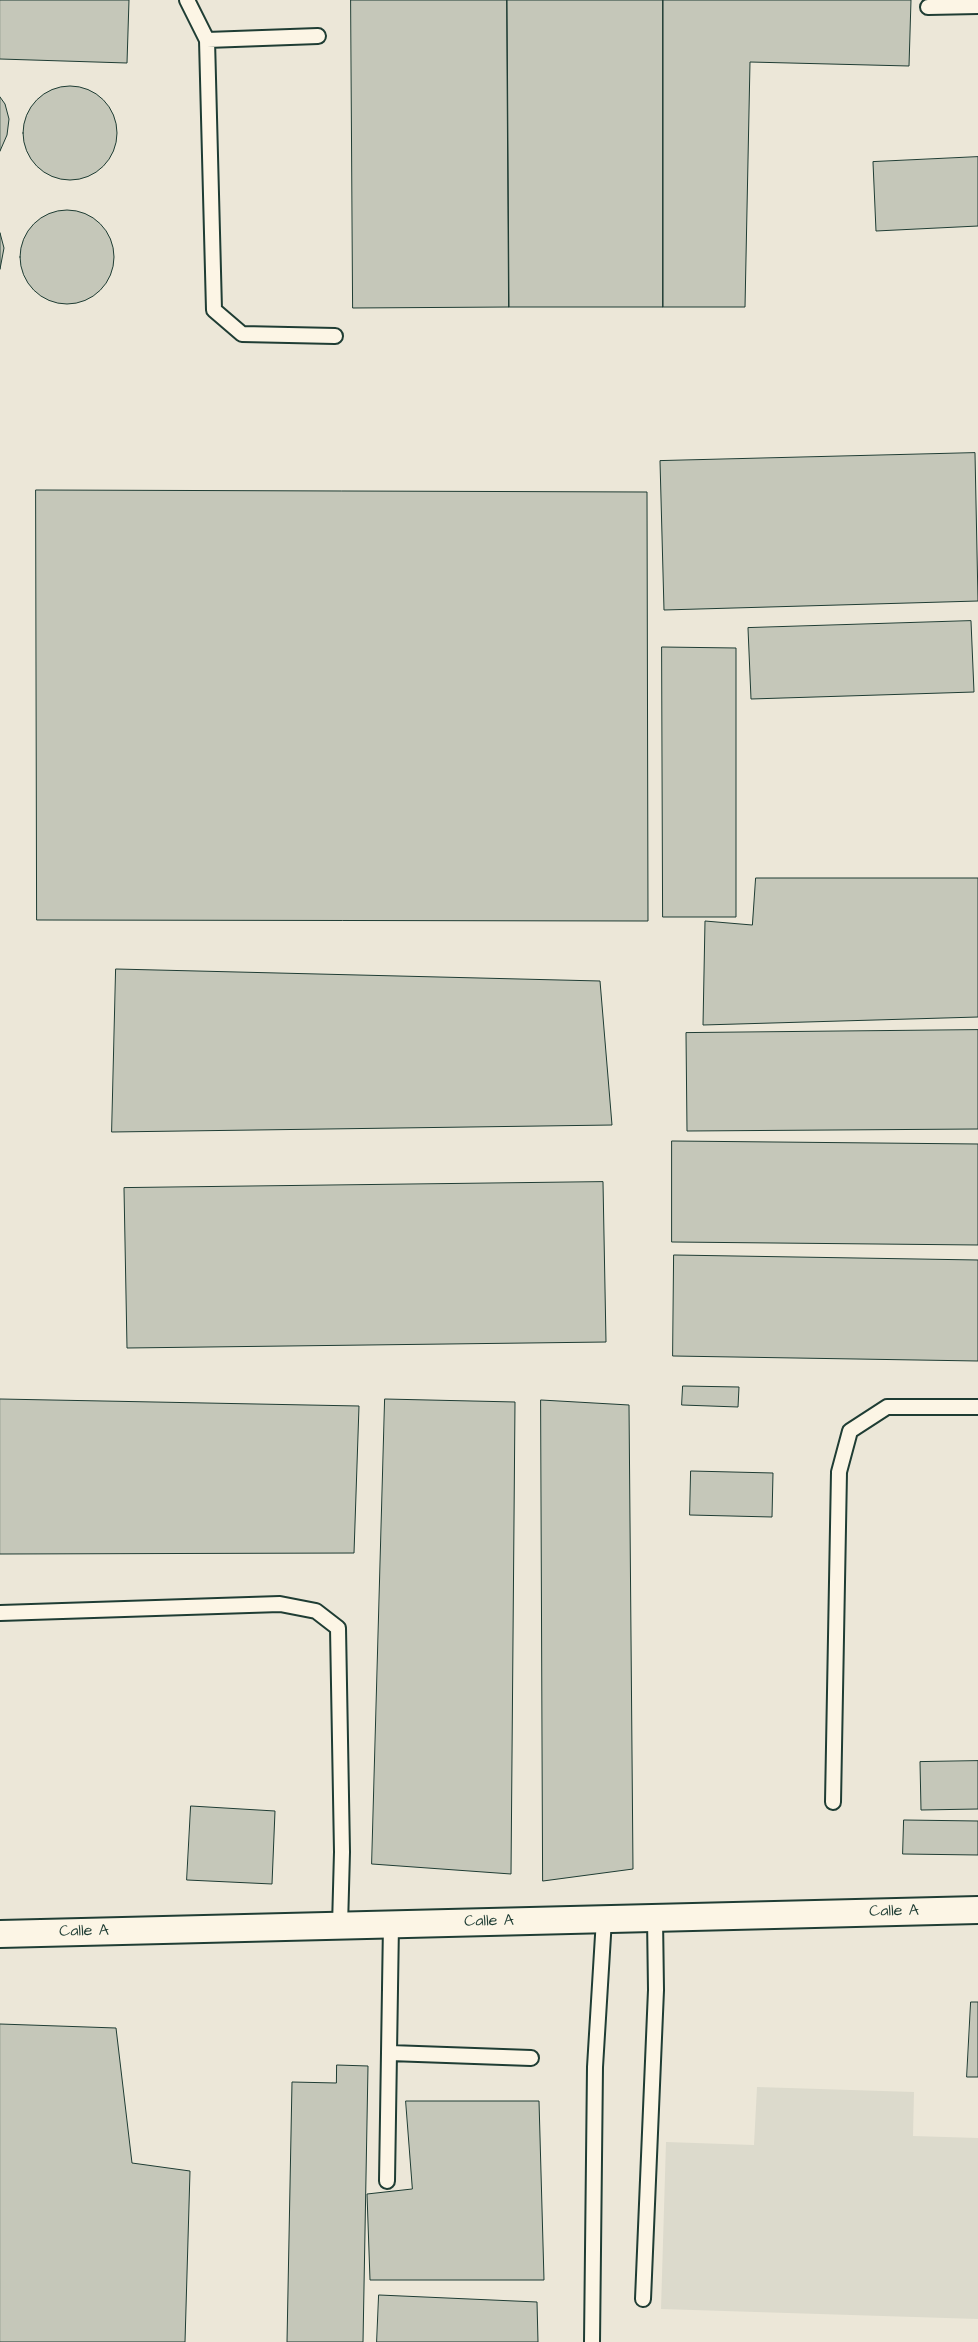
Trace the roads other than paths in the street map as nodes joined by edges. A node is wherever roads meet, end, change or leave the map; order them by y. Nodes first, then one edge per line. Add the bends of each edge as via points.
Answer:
1 (187, 0) edge
2 (978, 6) edge
3 (928, 7) dead end
4 (318, 36) dead end
5 (207, 40) junction
6 (335, 336) dead end
7 (978, 1407) edge
8 (0, 1613) edge
9 (833, 1802) dead end
10 (978, 1910) edge
11 (655, 1918) junction
12 (604, 1919) junction
13 (391, 1924) junction
14 (340, 1926) junction
15 (0, 1934) edge
16 (390, 2053) junction
17 (531, 2058) dead end
18 (387, 2181) dead end
19 (643, 2299) dead end
20 (592, 2342) edge

1 - 5 lane
2 - 3 lane
4 - 5 lane
5 - 6 lane via 214,310 242,334
7 - 9 lane via 887,1407 850,1431 838,1472
8 - 14 lane via 280,1604 316,1612 338,1628
10 - 11 street, Calle A
11 - 12 street, Calle A
11 - 19 lane via 656,1990
12 - 13 street, Calle A
12 - 20 lane via 595,2067
13 - 14 street, Calle A
13 - 16 lane
14 - 15 street, Calle A
16 - 17 lane
16 - 18 lane

